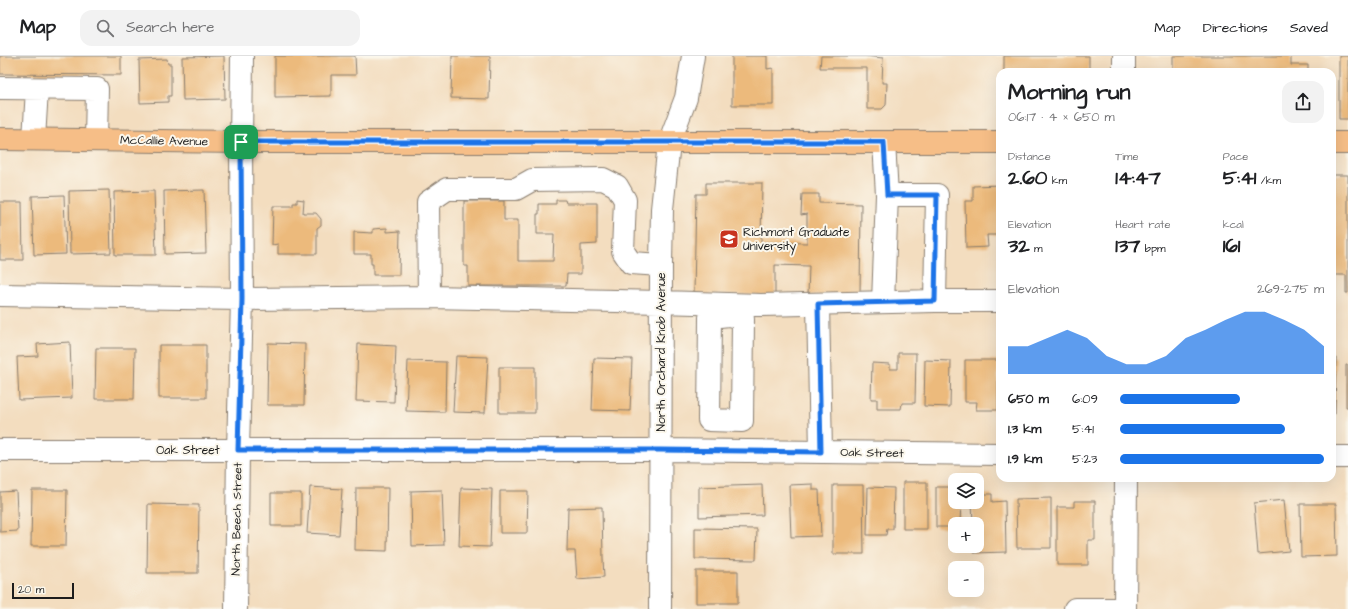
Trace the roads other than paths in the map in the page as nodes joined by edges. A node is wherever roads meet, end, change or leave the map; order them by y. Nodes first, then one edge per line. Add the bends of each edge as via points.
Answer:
1 (242, 56) edge
2 (693, 56) edge
3 (1124, 56) edge
4 (1124, 68) edge
5 (0, 88) edge
6 (37, 89) junction
7 (0, 139) edge
8 (34, 139) junction
9 (96, 140) junction
10 (241, 142) junction
11 (884, 142) junction
12 (996, 142) edge
13 (669, 143) junction
14 (1336, 143) edge
15 (1348, 143) edge
16 (887, 195) junction
17 (661, 265) junction
18 (0, 295) edge
19 (429, 298) junction
20 (242, 299) junction
21 (935, 301) junction
22 (661, 302) junction
23 (883, 302) junction
24 (996, 302) edge
25 (818, 304) junction
26 (730, 309) junction
27 (726, 420) junction
28 (0, 450) edge
29 (238, 450) junction
30 (660, 450) junction
31 (724, 450) junction
32 (821, 452) junction
33 (996, 454) edge
34 (1336, 457) edge
35 (1348, 457) edge
36 (1126, 482) edge
37 (236, 609) edge
38 (660, 609) edge
39 (1074, 609) edge
40 (1125, 609) edge

1 - 10 street, North Beech Street
2 - 13 street, North Orchard Knob Avenue via 686,98
3 - 4 street
5 - 6 street
6 - 8 street
6 - 9 street via 97,89
7 - 8 main road, McCallie Avenue
8 - 9 main road, McCallie Avenue
9 - 10 main road, McCallie Avenue
10 - 13 main road, McCallie Avenue
10 - 20 street, North Beech Street
11 - 12 main road, McCallie Avenue
11 - 13 main road, McCallie Avenue
11 - 16 street
13 - 17 street, North Orchard Knob Avenue via 662,209
14 - 15 main road
16 - 21 street via 937,195
16 - 23 street
17 - 19 street via 631,263 623,251 625,200 617,186 603,179 532,180 516,189 447,189 428,202
17 - 22 street, North Orchard Knob Avenue
18 - 20 street
19 - 20 street
19 - 22 street
20 - 29 street, North Beech Street
21 - 23 street
21 - 24 street
22 - 26 street
22 - 30 street, North Orchard Knob Avenue
23 - 25 street
25 - 26 street via 761,305
25 - 32 street
26 - 27 street via 743,319 742,421
26 - 27 street via 710,317 709,420
27 - 31 street
28 - 29 street, Oak Street
29 - 30 street, Oak Street
29 - 37 street, North Beech Street
30 - 31 street, Oak Street
30 - 38 street, North Orchard Knob Avenue
31 - 32 street, Oak Street
32 - 33 street, Oak Street
34 - 35 street
36 - 40 street
39 - 40 street

